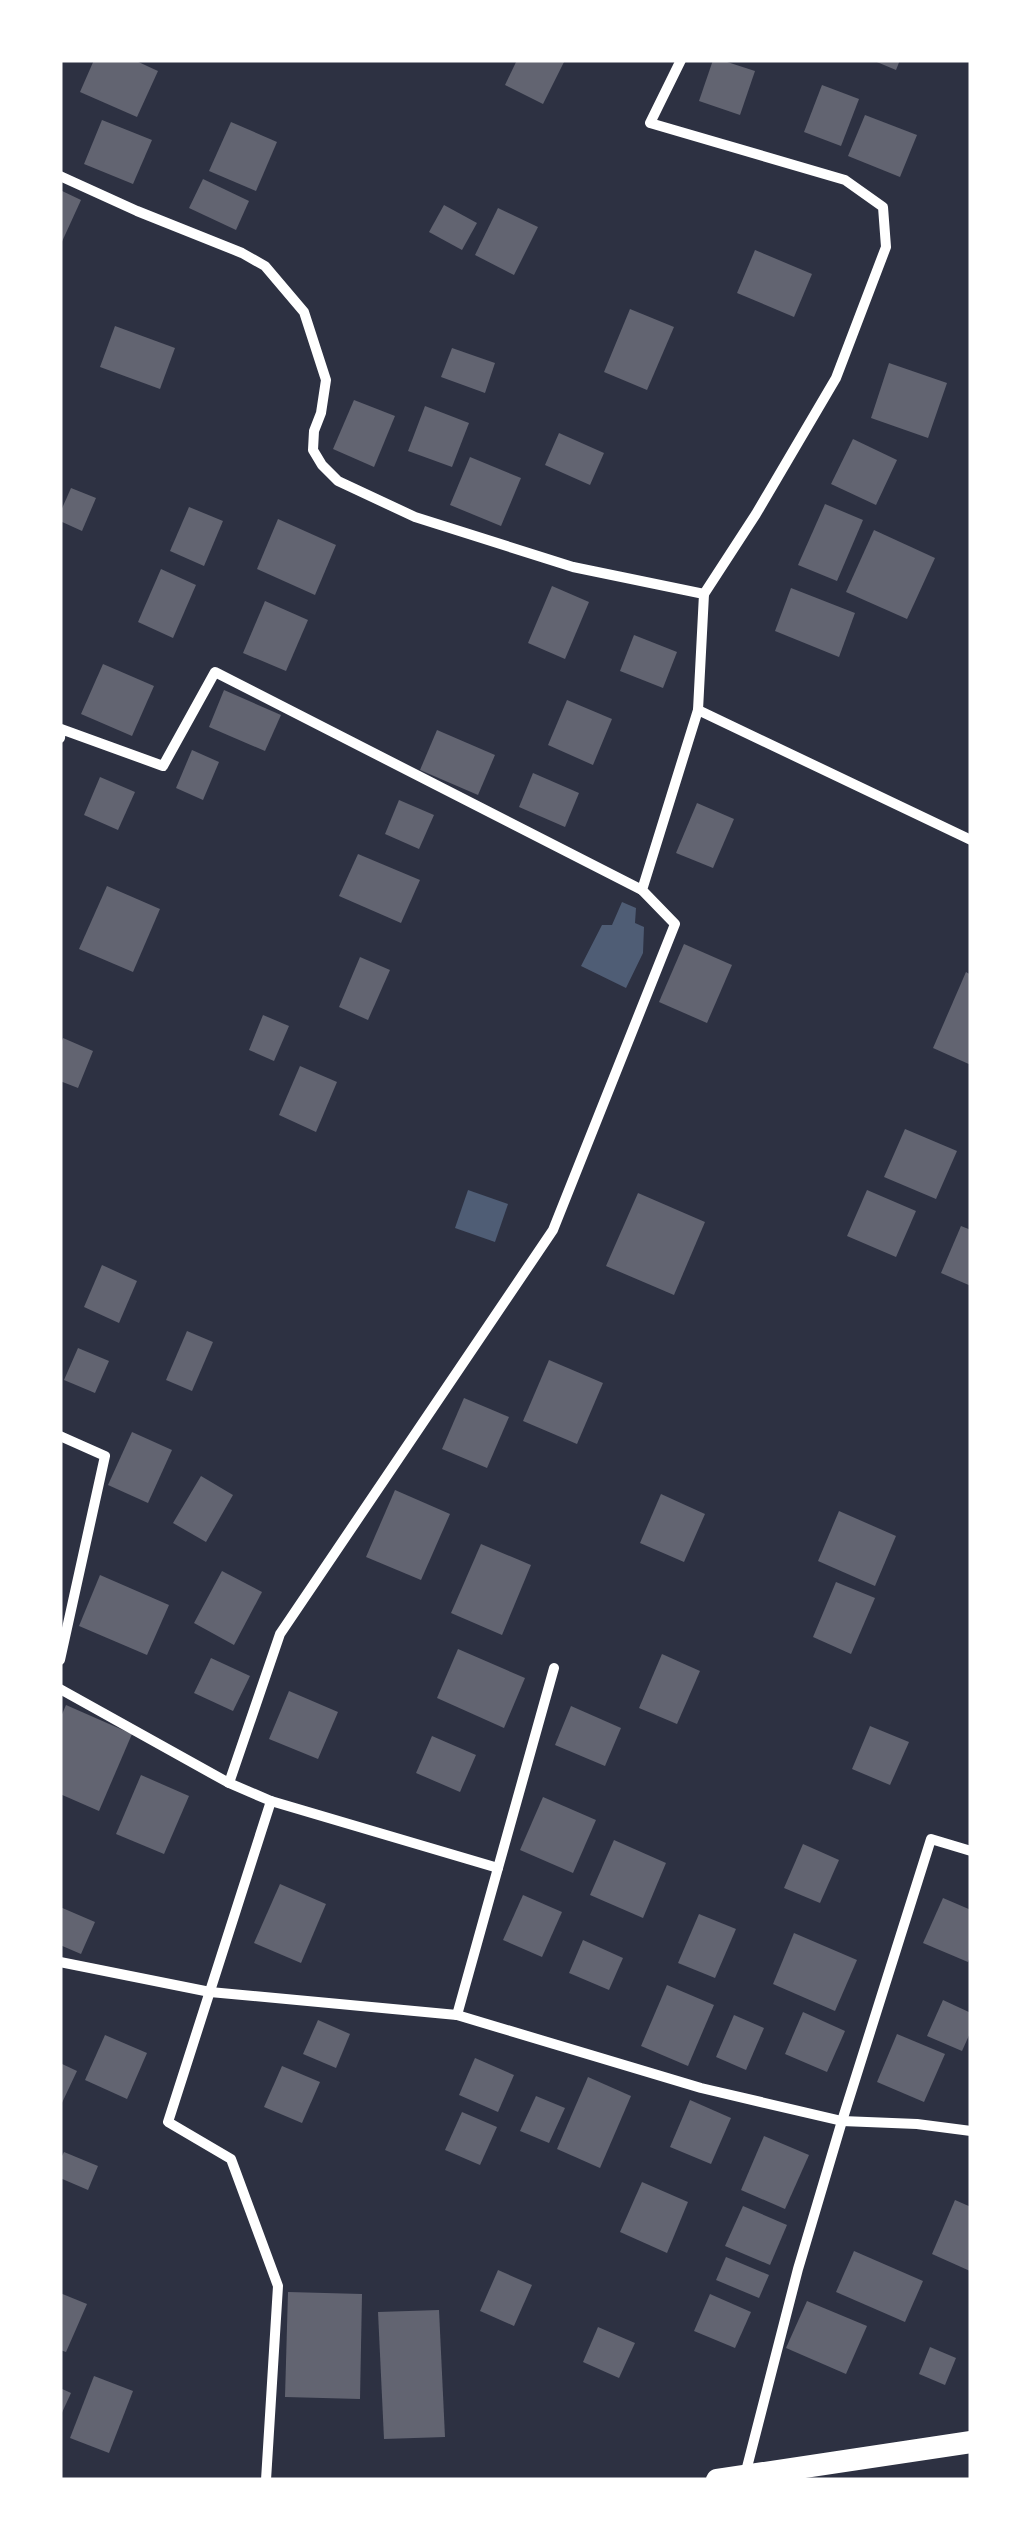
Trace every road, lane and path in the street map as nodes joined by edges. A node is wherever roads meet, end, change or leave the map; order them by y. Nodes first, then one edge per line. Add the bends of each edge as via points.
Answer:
1 (681, 60) edge
2 (60, 176) edge
3 (704, 594) junction
4 (698, 710) junction
5 (60, 738) edge
6 (971, 840) edge
7 (642, 890) junction
8 (60, 1436) edge
9 (60, 1660) edge
10 (554, 1668) dead end
11 (60, 1689) edge
12 (229, 1783) junction
13 (271, 1801) junction
14 (971, 1851) edge
15 (498, 1868) junction
16 (60, 1962) edge
17 (210, 1992) junction
18 (457, 2014) junction
19 (842, 2121) junction
20 (971, 2131) edge
21 (971, 2442) edge
22 (745, 2477) edge
23 (266, 2480) edge
24 (716, 2480) edge

1 - 3 street via 650,123 845,180 882,207 886,246 836,378
2 - 3 street via 265,266 304,312 326,380 313,450 338,481 415,518 573,567
3 - 4 street
4 - 6 street
4 - 7 street
5 - 7 street via 61,729 164,766 215,672
7 - 12 street via 675,924 554,1230 280,1634
8 - 9 street via 105,1456
10 - 15 street
11 - 12 street
12 - 13 street
13 - 15 street
13 - 17 street
14 - 19 street via 931,1839
15 - 18 street
16 - 17 street
17 - 18 street
17 - 23 street via 168,2122 231,2159 278,2286
18 - 19 street via 701,2088
19 - 20 street
19 - 22 street
21 - 22 highway
22 - 24 highway

